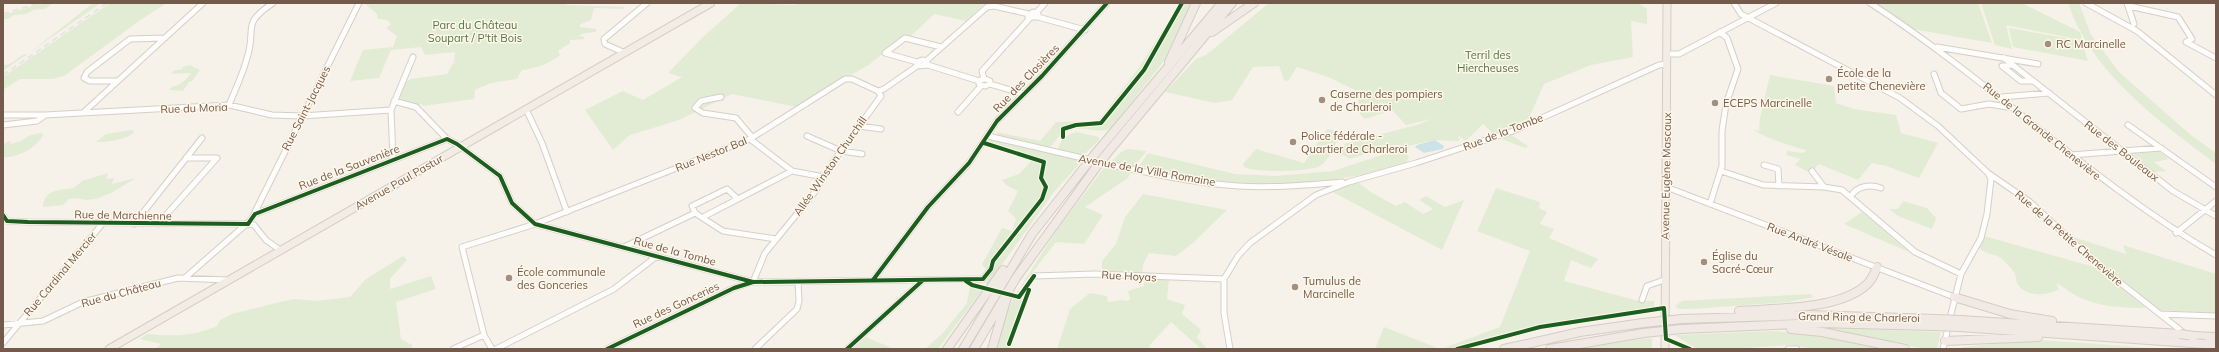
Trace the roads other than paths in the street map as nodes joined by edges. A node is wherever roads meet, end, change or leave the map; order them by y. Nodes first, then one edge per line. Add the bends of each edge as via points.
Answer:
1 (203, 3) edge
2 (273, 3) edge
3 (359, 3) edge
4 (647, 3) edge
5 (711, 3) edge
6 (1046, 3) edge
7 (1107, 3) edge
8 (1196, 3) edge
9 (1222, 3) edge
10 (1232, 3) edge
11 (1254, 3) edge
12 (1667, 3) edge
13 (1734, 3) edge
14 (1776, 3) edge
15 (1870, 3) edge
16 (2086, 3) edge
17 (2128, 5) edge
18 (1037, 15) junction
19 (1029, 16) junction
20 (1748, 17) junction
21 (2124, 24) junction
22 (2134, 24) junction
23 (1084, 30) junction
24 (2137, 31) junction
25 (1720, 32) junction
26 (1208, 34) junction
27 (165, 38) junction
28 (941, 47) junction
29 (1936, 47) junction
30 (625, 53) junction
31 (1668, 54) junction
32 (413, 57) dead end
33 (2004, 58) junction
34 (2216, 58) edge
35 (927, 63) junction
36 (917, 64) junction
37 (1170, 64) junction
38 (2038, 64) dead end
39 (2012, 65) junction
40 (1667, 66) junction
41 (1934, 74) dead end
42 (117, 81) junction
43 (2033, 81) junction
44 (982, 82) junction
45 (878, 91) junction
46 (2049, 93) junction
47 (1024, 94) junction
48 (2216, 95) edge
49 (721, 97) dead end
50 (2002, 97) junction
51 (394, 101) junction
52 (229, 105) junction
53 (2014, 108) junction
54 (526, 109) junction
55 (390, 110) junction
56 (84, 112) junction
57 (958, 112) dead end
58 (3, 115) edge
59 (45, 115) junction
60 (302, 116) junction
61 (3, 125) edge
62 (2128, 125) dead end
63 (859, 126) junction
64 (881, 129) dead end
65 (808, 136) dead end
66 (988, 136) junction
67 (202, 138) dead end
68 (751, 138) junction
69 (447, 139) junction
70 (460, 147) junction
71 (2161, 148) junction
72 (841, 151) junction
73 (2122, 151) junction
74 (862, 154) dead end
75 (2071, 155) junction
76 (186, 158) junction
77 (393, 159) junction
78 (1764, 165) dead end
79 (792, 171) junction
80 (1721, 171) junction
81 (1812, 171) dead end
82 (1988, 173) junction
83 (824, 177) junction
84 (1349, 182) junction
85 (1308, 186) junction
86 (1779, 186) junction
87 (1666, 187) junction
88 (1824, 187) junction
89 (1881, 188) dead end
90 (2216, 188) edge
91 (1316, 195) junction
92 (1851, 196) junction
93 (738, 199) junction
94 (2216, 201) edge
95 (1710, 204) junction
96 (2206, 211) junction
97 (567, 212) junction
98 (695, 213) junction
99 (255, 214) junction
100 (3, 215) edge
101 (705, 216) junction
102 (2216, 216) edge
103 (7, 221) junction
104 (103, 223) junction
105 (134, 224) junction
106 (158, 224) junction
107 (248, 224) junction
108 (535, 224) junction
109 (3, 227) edge
110 (2176, 233) junction
111 (776, 239) junction
112 (461, 240) dead end
113 (462, 247) junction
114 (624, 247) junction
115 (280, 250) junction
116 (2216, 255) edge
117 (657, 256) junction
118 (1013, 263) junction
119 (1877, 267) junction
120 (991, 269) dead end
121 (1961, 274) junction
122 (186, 276) junction
123 (1034, 276) dead end
124 (1224, 279) junction
125 (228, 280) junction
126 (873, 280) junction
127 (1664, 280) junction
128 (798, 281) junction
129 (922, 281) junction
130 (753, 282) junction
131 (1010, 286) junction
132 (1954, 297) junction
133 (1642, 300) dead end
134 (1951, 314) dead end
135 (2160, 314) junction
136 (2216, 316) edge
137 (1716, 317) junction
138 (1934, 322) junction
139 (1761, 324) junction
140 (1960, 324) junction
141 (3, 325) edge
142 (18, 325) junction
143 (2090, 328) junction
144 (2064, 334) junction
145 (484, 335) junction
146 (2216, 337) edge
147 (2193, 339) junction
148 (1945, 341) edge
149 (3, 343) edge
150 (2216, 345) edge
151 (2204, 347) edge
152 (109, 349) edge
153 (453, 349) edge
154 (492, 349) edge
155 (496, 349) edge
156 (607, 349) edge
157 (755, 349) edge
158 (847, 349) edge
159 (946, 349) edge
160 (963, 349) edge
161 (974, 349) edge
162 (992, 349) edge
163 (1230, 349) edge
164 (1504, 349) edge
165 (1550, 349) edge
166 (1665, 349) edge
167 (1788, 349) edge
168 (1797, 349) edge
169 (1905, 349) edge

1 - 27 street
2 - 52 street via 258,13 251,23 248,57
3 - 60 street, Rue Saint-Jacques
4 - 30 street via 604,39 605,44
5 - 30 main road, Avenue Paul Pastur
6 - 18 street
7 - 23 street, Rue des Closières
8 - 37 highway via 1187,26 1168,60
9 - 37 highway
10 - 26 highway
11 - 26 highway
12 - 31 main road, Avenue Eugène Mascaux
13 - 20 street, Rue de la Petite Chenevière via 1738,11
14 - 20 street
15 - 29 street, Rue de la Grande Chenevière
16 - 21 street
17 - 22 street
17 - 34 street via 2178,17 2192,39 2186,42
18 - 19 street
18 - 23 street
19 - 28 street via 994,6 987,7
19 - 44 street via 982,71
20 - 25 street
20 - 82 street, Rue de la Petite Chenevière via 1856,72 1900,98 1938,126
21 - 22 street
21 - 24 street
22 - 24 street via 2138,26
23 - 47 street, Rue des Closières
24 - 48 street
25 - 31 street via 1678,54
25 - 80 street via 1727,38 1738,69 1726,97
26 - 131 highway, bridge via 1104,157
27 - 42 street
27 - 42 street via 143,37 126,42 87,72 84,78 90,81
28 - 35 street
28 - 36 street via 906,38 885,53
29 - 33 street
29 - 50 street, Rue de la Grande Chenevière
30 - 54 main road, Avenue Paul Pastur
31 - 40 main road, Avenue Eugène Mascaux
32 - 51 street
33 - 38 street
33 - 39 street, Rue des Bouleaux
35 - 36 street via 923,67
35 - 44 street
36 - 45 street
37 - 118 highway, bridge via 1048,212
39 - 43 street, Rue des Bouleaux
39 - 43 street, Rue des Bouleaux via 2002,66 2021,81
40 - 84 street, Rue de la Tombe via 1652,68 1513,131
40 - 87 main road, Avenue Eugène Mascaux
41 - 53 street via 1941,93 1961,109 1989,104
42 - 56 street
43 - 46 street, Rue des Bouleaux
44 - 47 street
44 - 57 street
45 - 63 street, Allée Winston Churchill via 880,96
45 - 68 street, Rue Nestor Bal via 852,79 844,79
46 - 50 street
46 - 73 street, Rue des Bouleaux
47 - 66 street, Rue des Closières via 997,121
49 - 68 street via 701,101 695,108 703,113 736,118
50 - 53 street, Rue de la Grande Chenevière
51 - 55 street
51 - 69 street via 416,107
52 - 56 street, Rue du Moria
52 - 60 street, Rue du Moria via 272,115
53 - 75 street, Rue de la Grande Chenevière
54 - 70 main road, Avenue Paul Pastur
54 - 97 street via 542,143
55 - 60 street, Rue du Moria
55 - 77 street
56 - 59 street, Rue du Moria
58 - 59 street, Rue du Moria
59 - 61 street, Rue du Moria via 37,121
60 - 99 street, Rue Saint-Jacques
62 - 71 street
63 - 64 street
63 - 72 street, Allée Winston Churchill
65 - 72 street
66 - 85 street, Avenue de la Villa Romaine via 1049,152 1203,182 1254,186
66 - 126 street, Rue des Closières via 969,164 928,207
67 - 76 street
68 - 79 street
68 - 97 street, Rue Nestor Bal
69 - 70 street
69 - 77 street, Rue de la Sauvenière
70 - 108 street, Rue de la Tombe via 500,176 512,203
70 - 115 main road, Avenue Paul Pastur
71 - 73 street
71 - 90 street
72 - 74 street
72 - 83 street, Allée Winston Churchill
73 - 75 street
73 - 96 street, Rue des Bouleaux via 2173,191
75 - 110 street, Rue de la Grande Chenevière via 2112,188
76 - 105 street
76 - 106 street via 218,158
77 - 99 street, Rue de la Sauvenière
78 - 86 street via 1778,169
79 - 83 street
79 - 93 street
80 - 86 street via 1763,185
80 - 95 street
81 - 88 street
82 - 121 street via 1991,179 1981,238
82 - 135 street, Rue de la Petite Chenevière via 2030,202 2099,266
83 - 111 street, Allée Winston Churchill
84 - 85 street, Rue de la Tombe
84 - 91 street, Rue de la Tombe
85 - 91 street
86 - 88 street
87 - 95 street, Rue André Vésale
87 - 127 main road, Avenue Eugène Mascaux
88 - 92 street via 1842,190
89 - 92 street via 1864,187
91 - 124 street, Rue de la Tombe via 1250,243 1238,256
92 - 121 street via 1915,252
93 - 98 street via 727,189 692,206
93 - 101 street
94 - 96 street
95 - 119 street, Rue André Vésale
96 - 102 street, Rue des Bouleaux
96 - 110 street
97 - 108 street, Rue Nestor Bal
98 - 101 street
98 - 114 street
99 - 107 street
100 - 103 street
101 - 111 street via 716,228 723,231
103 - 104 street, Rue de Marchienne
103 - 109 street
104 - 105 street, Rue de Marchienne
104 - 142 street, Rue Cardinal Mercier
105 - 106 street, Rue de Marchienne
106 - 107 street, Rue de Marchienne
107 - 115 street via 254,225 266,240
107 - 122 street
108 - 113 street, Rue Nestor Bal
108 - 114 street, Rue de la Tombe
110 - 116 street, Rue de la Grande Chenevière
111 - 130 street, Allée Winston Churchill via 765,253
112 - 113 street
113 - 145 street
114 - 117 street, Rue de la Tombe
115 - 125 main road, Avenue Paul Pastur
117 - 130 street, Rue de la Tombe
117 - 155 street via 614,289
118 - 159 highway via 1005,267
118 - 160 highway
119 - 132 street, Rue André Vésale
119 - 137 highway via 1869,284 1851,295 1808,304 1729,312
120 - 129 street via 983,280
121 - 132 street
122 - 125 street, Rue du Château
122 - 142 street, Rue du Château via 83,302 43,321
123 - 124 street, Rue Hoyas via 1095,274
124 - 163 street via 1224,313
125 - 152 main road, Avenue Paul Pastur
126 - 128 street, Rue de la Tombe
126 - 129 street, Rue de la Tombe
127 - 133 street via 1647,286
127 - 166 main road, Avenue Eugène Mascaux
128 - 130 street, Rue de la Tombe
128 - 157 street via 799,301 796,309
129 - 158 street
130 - 156 street, Rue des Gonceries via 734,288
131 - 161 highway
131 - 162 highway
132 - 134 street
132 - 143 highway via 2010,314
135 - 136 street
135 - 151 street, Rue de la Petite Chenevière
137 - 138 highway, Grand Ring de Charleroi via 1813,315
137 - 164 highway, Grand Ring de Charleroi, bridge via 1643,323 1580,332
138 - 139 highway, Grand Ring de Charleroi
138 - 140 highway, Grand Ring de Charleroi, bridge
139 - 165 highway, Grand Ring de Charleroi, bridge via 1644,333
139 - 169 highway via 1772,328 1822,332
140 - 143 highway, Grand Ring de Charleroi
140 - 144 highway, Grand Ring de Charleroi
141 - 142 street, Rue du Château
142 - 149 street, Rue Cardinal Mercier
143 - 147 highway, Grand Ring de Charleroi, bridge via 2180,334
144 - 147 highway, Grand Ring de Charleroi
144 - 148 highway
145 - 153 street
145 - 154 street
146 - 147 highway, Grand Ring de Charleroi
147 - 151 highway, Grand Ring de Charleroi, bridge
150 - 151 highway, Grand Ring de Charleroi
167 - 168 street

